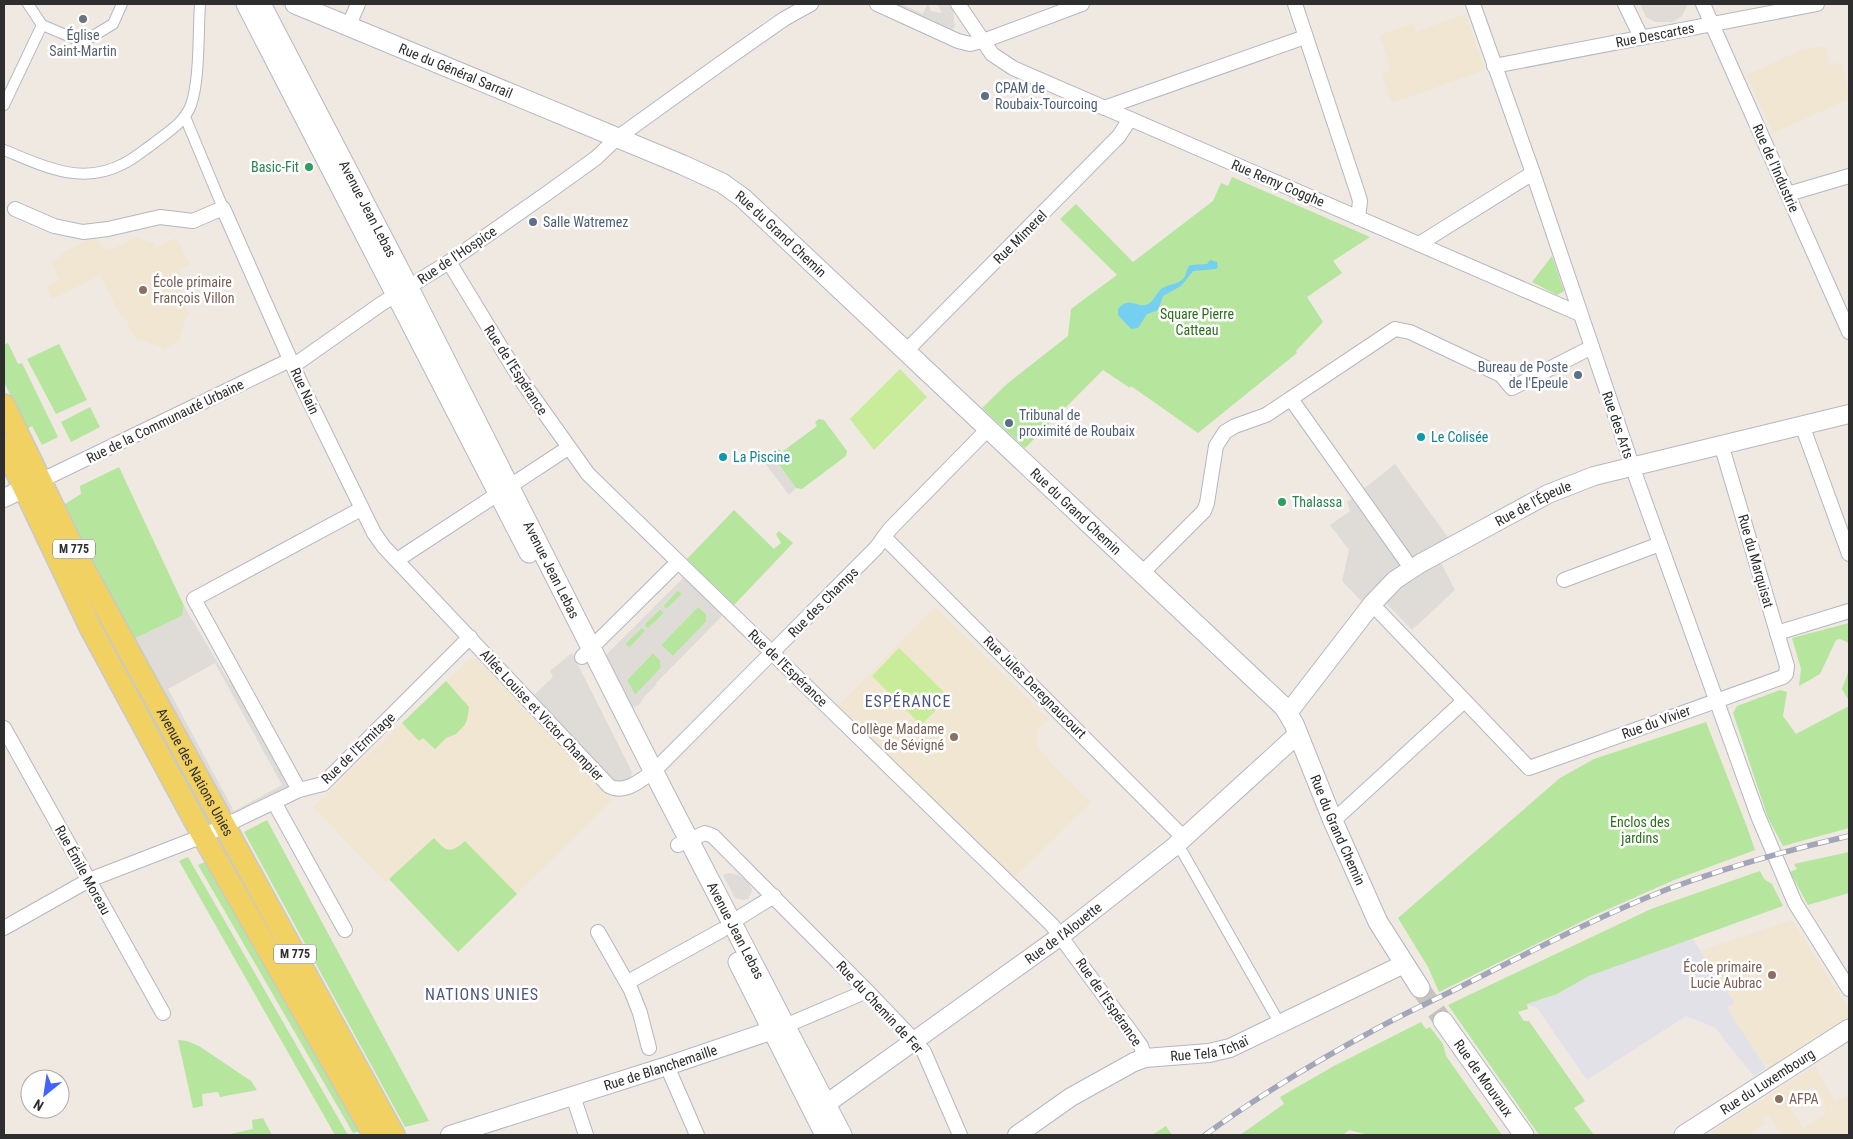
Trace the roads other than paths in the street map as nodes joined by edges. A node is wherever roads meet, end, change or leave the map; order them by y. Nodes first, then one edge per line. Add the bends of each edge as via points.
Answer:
1 (28, 4) edge
2 (122, 4) edge
3 (200, 4) edge
4 (260, 4) edge
5 (295, 4) edge
6 (358, 4) edge
7 (782, 4) edge
8 (811, 4) edge
9 (877, 4) edge
10 (958, 4) edge
11 (1082, 4) edge
12 (1295, 4) edge
13 (1473, 4) edge
14 (1625, 4) edge
15 (1703, 4) edge
16 (1817, 4) edge
17 (793, 13) junction
18 (1712, 24) junction
19 (42, 25) junction
20 (348, 27) junction
21 (1305, 37) junction
22 (1641, 38) junction
23 (984, 41) junction
24 (1494, 66) junction
25 (4, 106) edge
26 (1104, 108) junction
27 (185, 117) junction
28 (1130, 119) junction
29 (617, 138) junction
30 (4, 150) edge
31 (1533, 173) junction
32 (1849, 176) edge
33 (1788, 194) junction
34 (223, 208) junction
35 (15, 210) dead end
36 (1358, 218) junction
37 (1419, 244) junction
38 (449, 262) junction
39 (403, 291) junction
40 (1580, 314) junction
41 (1849, 332) edge
42 (1592, 347) junction
43 (906, 351) junction
44 (291, 363) junction
45 (1291, 399) junction
46 (4, 405) edge
47 (1849, 414) edge
48 (1802, 425) junction
49 (988, 429) junction
50 (1721, 444) junction
51 (4, 446) edge
52 (568, 448) junction
53 (1633, 466) junction
54 (32, 485) junction
55 (504, 490) junction
56 (4, 498) edge
57 (360, 509) junction
58 (884, 537) junction
59 (1660, 544) junction
60 (1849, 554) edge
61 (398, 560) junction
62 (678, 562) junction
63 (1411, 568) junction
64 (1141, 574) junction
65 (1564, 580) dead end
66 (1372, 604) junction
67 (1849, 611) edge
68 (1777, 633) junction
69 (470, 637) junction
70 (587, 652) junction
71 (772, 653) junction
72 (1783, 677) joint
73 (1716, 700) junction
74 (1464, 701) junction
75 (1288, 713) junction
76 (4, 728) edge
77 (1298, 734) junction
78 (649, 774) junction
79 (299, 790) junction
80 (274, 802) junction
81 (1333, 821) junction
82 (225, 826) junction
83 (203, 836) junction
84 (684, 842) junction
85 (1179, 842) junction
86 (90, 880) junction
87 (774, 896) junction
88 (727, 926) junction
89 (4, 928) edge
90 (345, 930) dead end
91 (598, 932) dead end
92 (1062, 936) junction
93 (1404, 964) junction
94 (628, 982) junction
95 (1420, 988) tunnel mouth
96 (1849, 989) edge
97 (867, 991) junction
98 (163, 1013) dead end
99 (1443, 1021) tunnel mouth
100 (1280, 1024) junction
101 (779, 1029) junction
102 (1849, 1029) edge
103 (915, 1041) junction
104 (649, 1048) dead end
105 (1145, 1058) junction
106 (667, 1066) junction
107 (573, 1096) junction
108 (820, 1109) junction
109 (374, 1135) edge
110 (394, 1135) edge
111 (450, 1135) edge
112 (586, 1135) edge
113 (696, 1135) edge
114 (825, 1135) edge
115 (842, 1135) edge
116 (960, 1135) edge
117 (1017, 1135) edge
118 (1524, 1135) edge
119 (1684, 1135) edge

1 - 19 street
2 - 19 street via 113,24 83,40
3 - 27 street via 196,82
4 - 39 main road, Avenue Jean Lebas
5 - 20 main road, Rue du Général Sarrail
6 - 20 street
7 - 17 street
8 - 17 street, Rue de l'Hospice
9 - 23 street via 961,42
10 - 23 street, Rue Remy Cogghe
11 - 23 street
12 - 21 street
13 - 24 street, Rue des Arts
14 - 22 street
15 - 18 street, Rue de l'Industrie
16 - 18 street, Rue Descartes
17 - 29 street, Rue de l'Hospice
18 - 22 street, Rue Descartes
18 - 33 street, Rue de l'Industrie
19 - 25 street
20 - 29 main road, Rue du Général Sarrail
21 - 26 street
21 - 36 street via 1358,194
22 - 24 street, Rue Descartes
23 - 26 street, Rue Remy Cogghe via 992,54 1007,65
24 - 31 street, Rue des Arts
26 - 28 street, Rue Remy Cogghe
27 - 30 street via 124,164 95,173 56,171
27 - 34 street, Rue Nain
28 - 36 street, Rue Remy Cogghe
28 - 43 street, Rue Mimerel via 1119,136
29 - 38 street, Rue de l'Hospice via 589,164
29 - 43 main road, Rue du Grand Chemin via 683,165 736,192
31 - 37 street
31 - 40 street, Rue des Arts
32 - 33 street
33 - 41 street, Rue de l'Industrie
34 - 35 street via 193,221 160,217 84,232 54,226
34 - 44 street, Rue Nain
36 - 37 street, Rue Remy Cogghe
37 - 40 street, Rue Remy Cogghe
38 - 39 street, Rue de l'Hospice
38 - 52 street, Rue de l'Espérance via 515,371
39 - 44 street, Rue de l'Hospice
39 - 55 main road, Avenue Jean Lebas
40 - 42 street, Rue des Arts
42 - 45 street via 1512,388 1501,375 1410,332 1395,329
42 - 53 street, Rue des Arts
43 - 49 main road, Rue du Grand Chemin
44 - 54 street, Rue de la Communauté Urbaine
44 - 57 street, Rue Nain
45 - 63 street
45 - 64 street via 1266,415 1225,432 1216,446 1204,511
46 - 54 main road, Avenue des Nations Unies / M 775
47 - 48 street, Rue de l'Épeule
48 - 50 street, Rue de l'Épeule
48 - 60 street
49 - 58 street, Rue des Champs
49 - 64 main road, Rue du Grand Chemin
50 - 53 street, Rue de l'Épeule
50 - 68 street, Rue du Marquisat
51 - 54 main road, Avenue des Nations Unies / M 775
52 - 55 street
52 - 62 street, Rue de l'Espérance via 588,474
53 - 59 street, Rue des Arts
53 - 63 street, Rue de l'Épeule via 1563,487
54 - 56 street
54 - 82 main road, Avenue des Nations Unies / M 775 via 78,558
54 - 83 main road, Avenue des Nations Unies / M 775 via 83,614
55 - 61 street
55 - 70 main road, Avenue Jean Lebas
57 - 61 street, Rue Nain via 380,541
57 - 79 street via 194,599
58 - 71 street, Rue des Champs
58 - 85 street, Rue Jules Deregnaucourt
59 - 65 street
59 - 73 street, Rue des Arts
61 - 69 street, Rue Nain
62 - 70 street
62 - 71 street, Rue de l'Espérance
63 - 66 street, Rue de l'Épeule
64 - 75 main road, Rue du Grand Chemin
66 - 74 street
66 - 75 street, Rue de l'Épeule
67 - 68 street
68 - 72 street, Rue du Marquisat via 1787,666
69 - 78 street, Allée Louise et Victor Champier via 609,786 623,789
69 - 79 street, Rue de l'Ermitage via 327,781 320,786
70 - 78 main road, Avenue Jean Lebas
71 - 78 street, Rue des Champs
71 - 92 street, Rue de l'Espérance
72 - 73 street, Rue du Vivier
73 - 74 street, Rue du Vivier via 1529,768
73 - 96 street, Rue des Arts via 1795,903
74 - 81 street
75 - 77 main road, Rue du Grand Chemin
76 - 86 street, Rue Émile Moreau
77 - 81 main road, Rue du Grand Chemin
77 - 85 street, Rue de l'Alouette
78 - 84 main road, Avenue Jean Lebas
79 - 80 street, Rue de l'Ermitage
80 - 82 street, Rue de l'Ermitage
80 - 90 street
81 - 93 main road, Rue du Grand Chemin via 1378,922
82 - 83 street, Rue de l'Ermitage
82 - 110 main road, Avenue des Nations Unies / M 775
83 - 86 street, Rue de l'Ermitage
83 - 109 main road, Avenue des Nations Unies / M 775
84 - 87 street, Rue du Chemin de Fer via 704,833 714,836
84 - 88 main road, Avenue Jean Lebas
85 - 92 street, Rue de l'Alouette
85 - 100 street
86 - 89 street, Rue de l'Ermitage
86 - 98 street, Rue Émile Moreau
87 - 88 street
87 - 97 street, Rue du Chemin de Fer
88 - 94 street
88 - 101 main road, Avenue Jean Lebas
91 - 94 street
92 - 103 street, Rue de l'Alouette
92 - 105 street, Rue de l'Espérance via 1137,1041
93 - 95 main road, Rue du Grand Chemin
93 - 100 street, Rue Tela Tchaï
94 - 104 street
97 - 101 street, Rue de Blanchemaille
97 - 103 street, Rue du Chemin de Fer
99 - 118 main road, Rue de Mouvaux
100 - 105 street, Rue Tela Tchaï via 1224,1050
101 - 106 street, Rue de Blanchemaille
101 - 108 main road, Avenue Jean Lebas
102 - 119 main road, Rue du Luxembourg
103 - 108 street, Rue de l'Alouette
103 - 116 street, Rue du Chemin de Fer via 924,1052
105 - 117 street, Rue Tela Tchaï via 1077,1092
106 - 107 street, Rue de Blanchemaille
106 - 113 street
107 - 111 street, Rue de Blanchemaille
107 - 112 street
108 - 114 main road, Avenue Jean Lebas
108 - 115 main road, Avenue Jean Lebas

